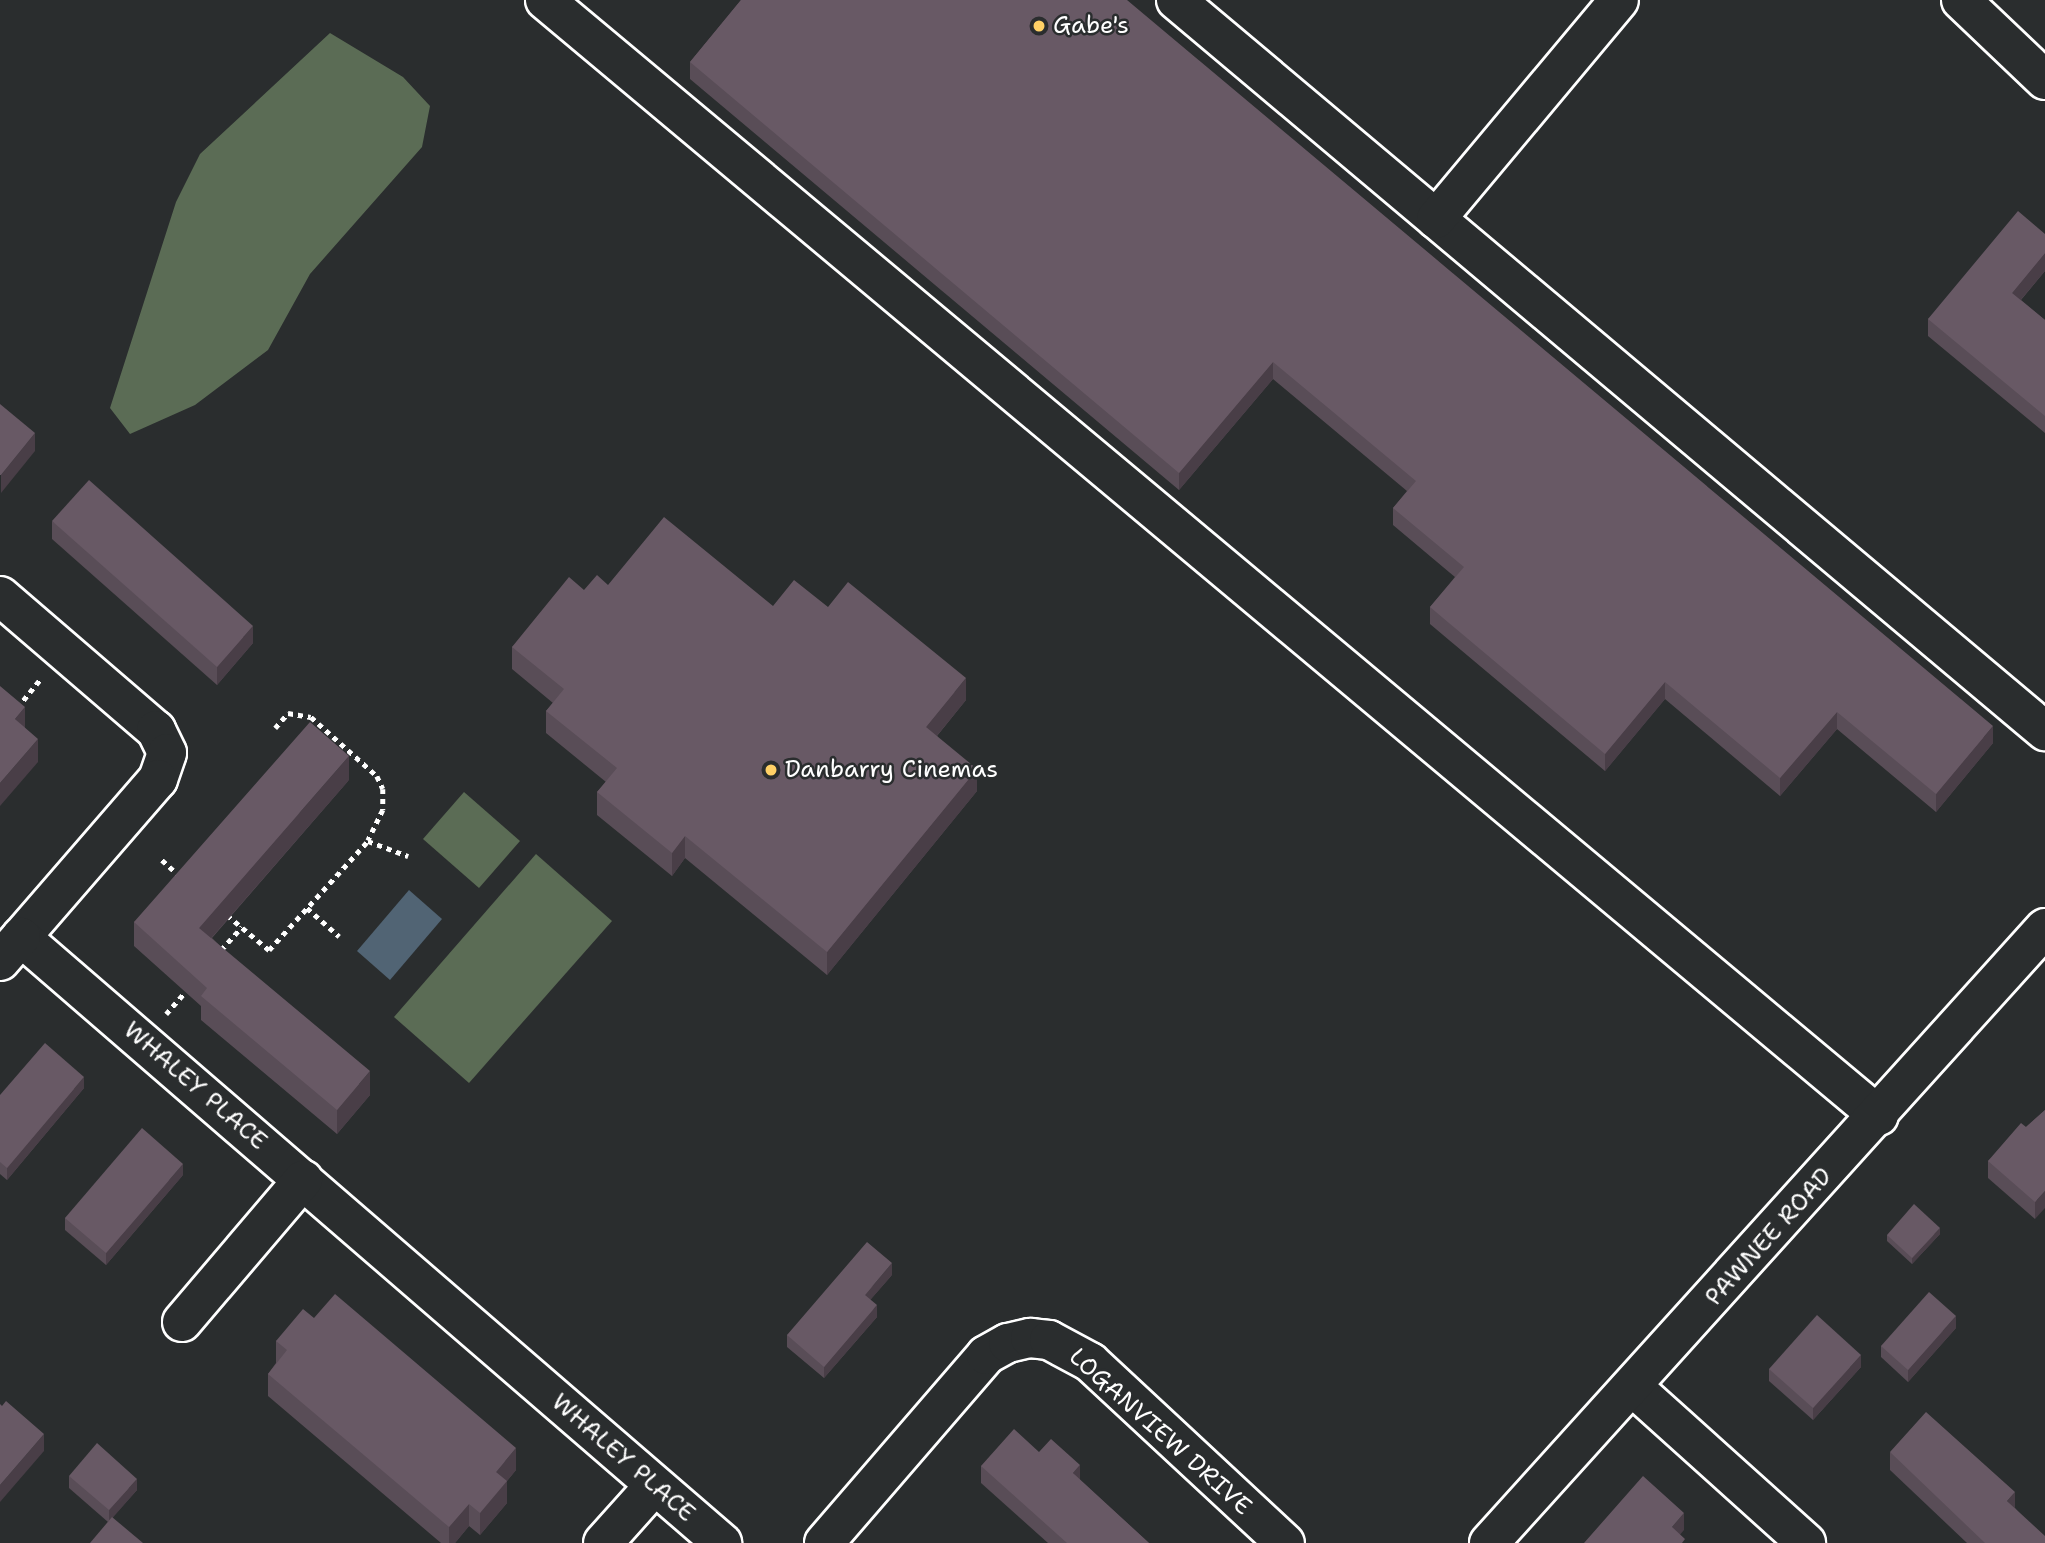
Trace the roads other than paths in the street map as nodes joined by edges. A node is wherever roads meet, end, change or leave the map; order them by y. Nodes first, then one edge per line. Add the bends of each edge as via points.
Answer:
1 (545, 0) edge
2 (1176, 0) edge
3 (1619, 0) edge
4 (1961, 0) edge
5 (2045, 80) edge
6 (1436, 219) junction
7 (0, 596) edge
8 (2045, 731) edge
9 (2045, 928) edge
10 (11, 949) edge
11 (1879, 1116) junction
12 (303, 1180) junction
13 (182, 1322) dead end
14 (1633, 1387) junction
15 (654, 1486) junction
16 (603, 1543) edge
17 (722, 1543) edge
18 (824, 1543) edge
19 (1284, 1543) edge
20 (1489, 1543) edge
21 (1806, 1543) edge

1 - 11 street
2 - 6 street
3 - 6 street
4 - 5 street
6 - 8 street
7 - 10 street, WHALEY PLACE via 156,730 167,753 158,779
9 - 11 street, PAWNEE ROAD
10 - 12 street, WHALEY PLACE
11 - 14 street, PAWNEE ROAD
12 - 13 street
12 - 15 street, WHALEY PLACE
14 - 20 street, PAWNEE ROAD
14 - 21 street
15 - 16 street
15 - 17 street, WHALEY PLACE
18 - 19 street, LOGANVIEW DRIVE via 986,1355 1030,1338 1049,1340 1090,1362

